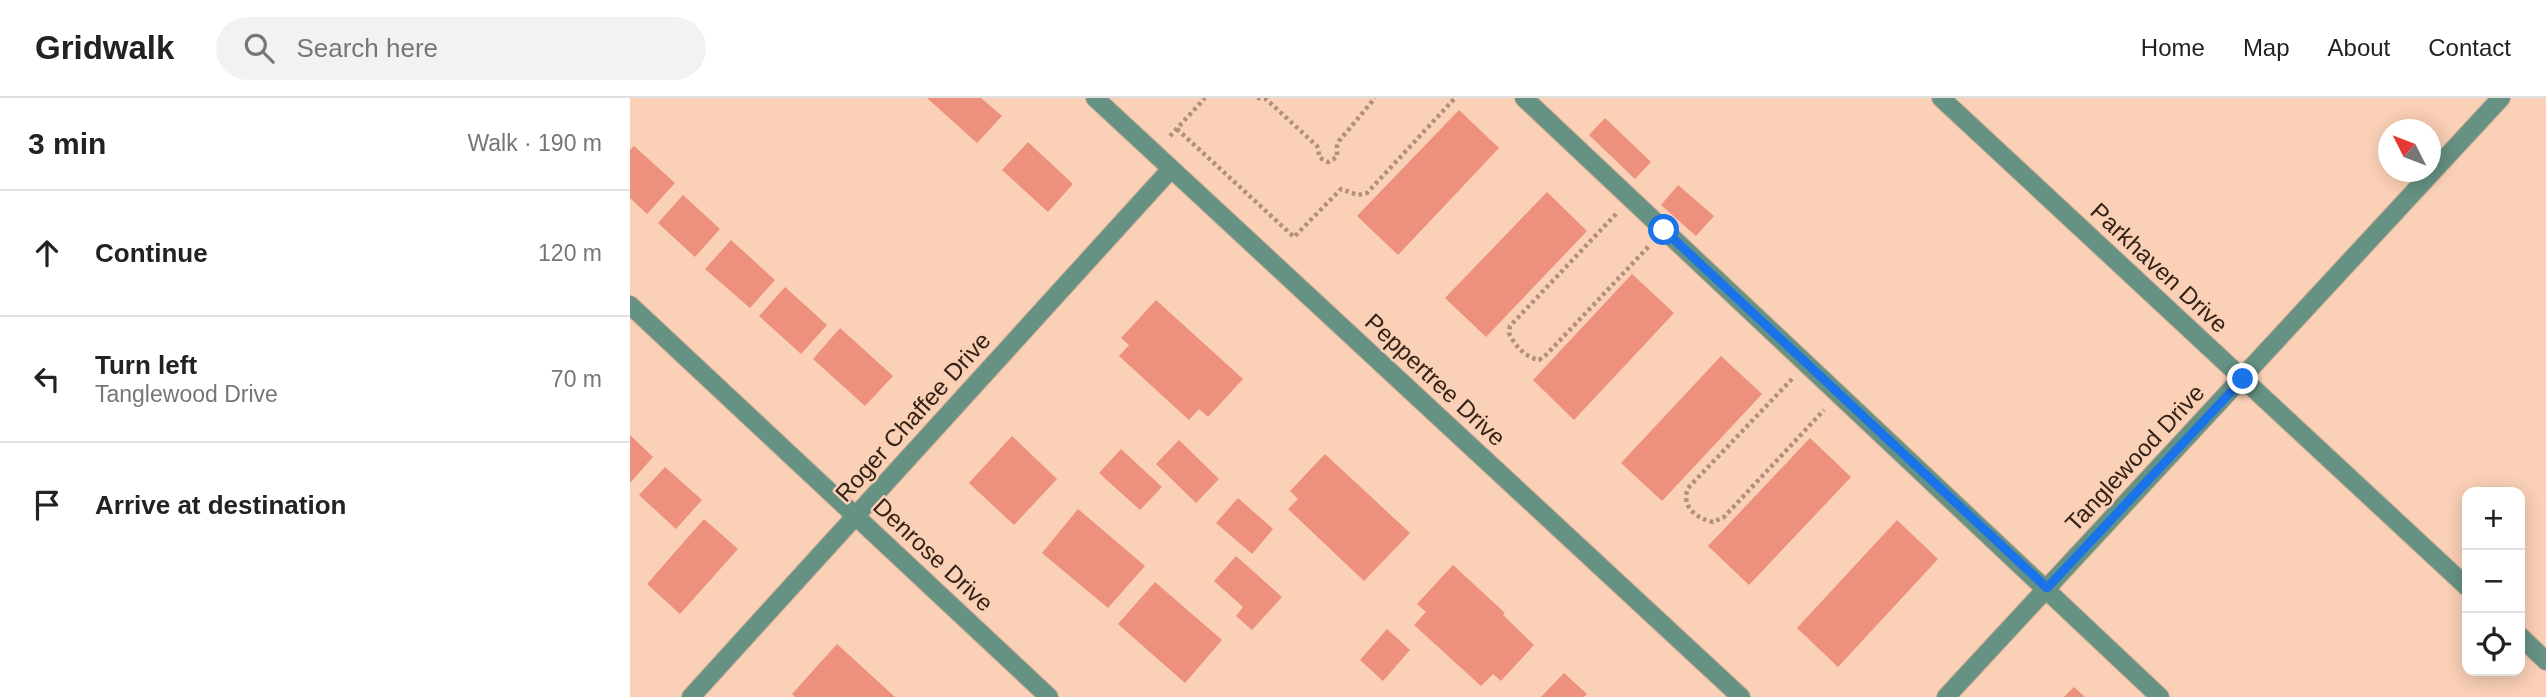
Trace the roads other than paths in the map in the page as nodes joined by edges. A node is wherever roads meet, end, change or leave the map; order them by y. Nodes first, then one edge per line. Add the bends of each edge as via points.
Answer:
1 (1095, 98) edge
2 (1524, 98) edge
3 (1941, 98) edge
4 (2501, 98) edge
5 (1171, 169) junction
6 (630, 305) edge
7 (2243, 379) junction
8 (856, 517) junction
9 (2462, 582) edge
10 (2047, 588) junction
11 (2525, 641) edge
12 (2546, 661) edge
13 (691, 697) edge
14 (1049, 697) edge
15 (1741, 697) edge
16 (1946, 697) edge
17 (2160, 697) edge

1 - 5 street, Peppertree Drive
2 - 10 street
3 - 7 street, Parkhaven Drive
4 - 7 street, Tanglewood Drive
5 - 8 street, Roger Chaffee Drive
5 - 15 street, Peppertree Drive
6 - 8 street, Denrose Drive
7 - 9 street, Parkhaven Drive
7 - 10 street, Tanglewood Drive
8 - 13 street, Roger Chaffee Drive
8 - 14 street, Denrose Drive
10 - 16 street, Tanglewood Drive
10 - 17 street
11 - 12 street

